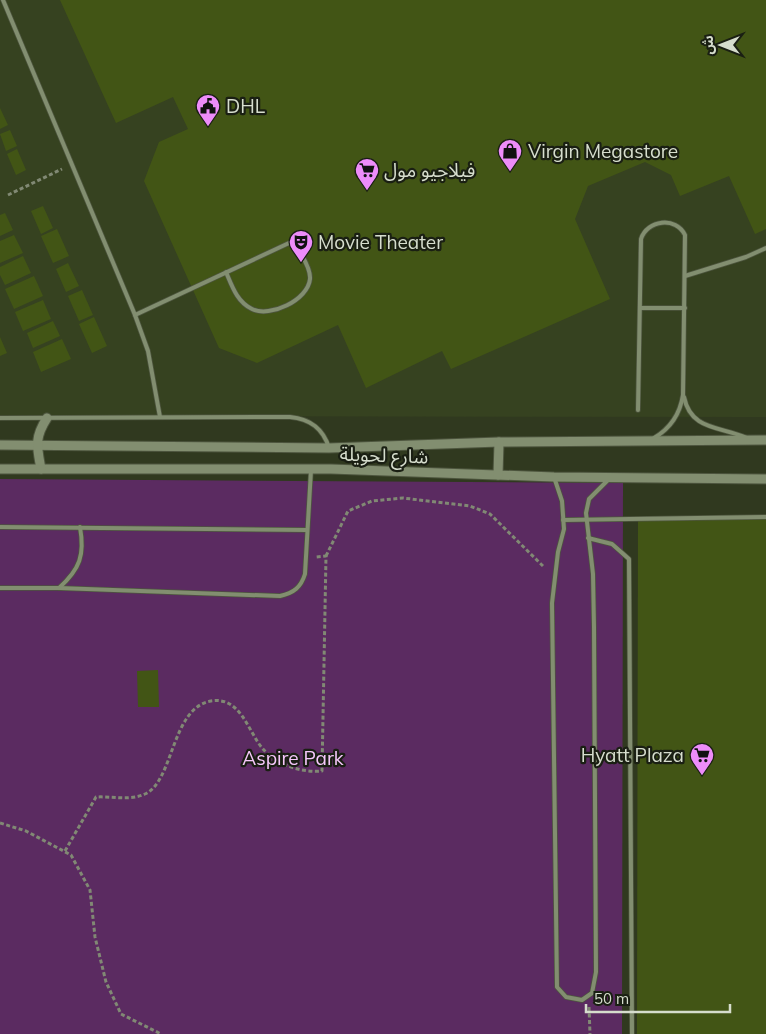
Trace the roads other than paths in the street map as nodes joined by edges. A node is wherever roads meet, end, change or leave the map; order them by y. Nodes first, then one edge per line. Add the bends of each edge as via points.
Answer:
1 (3, 0) edge
2 (766, 248) edge
3 (226, 272) junction
4 (685, 276) junction
5 (640, 308) junction
6 (685, 308) junction
7 (135, 315) junction
8 (683, 395) junction
9 (638, 410) dead end
10 (160, 417) junction
11 (0, 418) edge
12 (47, 418) junction
13 (752, 440) junction
14 (766, 440) edge
15 (499, 442) junction
16 (648, 442) junction
17 (0, 445) edge
18 (36, 445) junction
19 (329, 448) junction
20 (0, 469) edge
21 (42, 469) junction
22 (311, 469) junction
23 (498, 475) junction
24 (554, 477) junction
25 (610, 477) junction
26 (766, 479) edge
27 (766, 517) edge
28 (563, 520) junction
29 (586, 520) junction
30 (0, 527) edge
31 (80, 527) junction
32 (307, 530) junction
33 (588, 538) junction
34 (0, 588) edge
35 (59, 588) junction
36 (632, 1034) edge

1 - 7 lane
2 - 4 lane
3 - 3 lane via 289,244 297,247 310,277 296,300 287,306 262,311 252,309 236,296
3 - 7 lane
4 - 5 lane via 685,235 682,229 670,224 651,225 641,239
4 - 6 lane
5 - 6 lane
5 - 9 lane
6 - 8 lane
7 - 10 lane via 148,351
8 - 13 lane via 696,420
8 - 16 lane via 678,415 665,431
10 - 12 lane
10 - 19 lane via 300,418 323,432
11 - 12 lane
12 - 18 street
13 - 14 street, شارع لحويلة
13 - 16 street, شارع لحويلة
15 - 16 street, شارع لحويلة
15 - 19 street, شارع لحويلة
15 - 23 street
17 - 18 street, شارع لحويلة
18 - 19 street, شارع لحويلة
18 - 21 street
20 - 21 street, شارع لحويلة
21 - 22 street, شارع لحويلة
22 - 23 street, شارع لحويلة
22 - 32 lane
23 - 24 street, شارع لحويلة
24 - 25 street, شارع لحويلة
24 - 28 lane via 562,501
25 - 26 street, شارع لحويلة
25 - 29 lane via 589,499
27 - 29 lane
28 - 29 lane
28 - 33 lane via 552,603 557,987 566,997 582,1000 592,993 596,972 594,627 593,574
29 - 33 lane
30 - 31 lane
31 - 32 lane
31 - 35 lane via 83,544 80,561 72,576
32 - 35 lane via 305,574 294,592 280,596
33 - 36 lane via 612,544 629,559
34 - 35 lane

